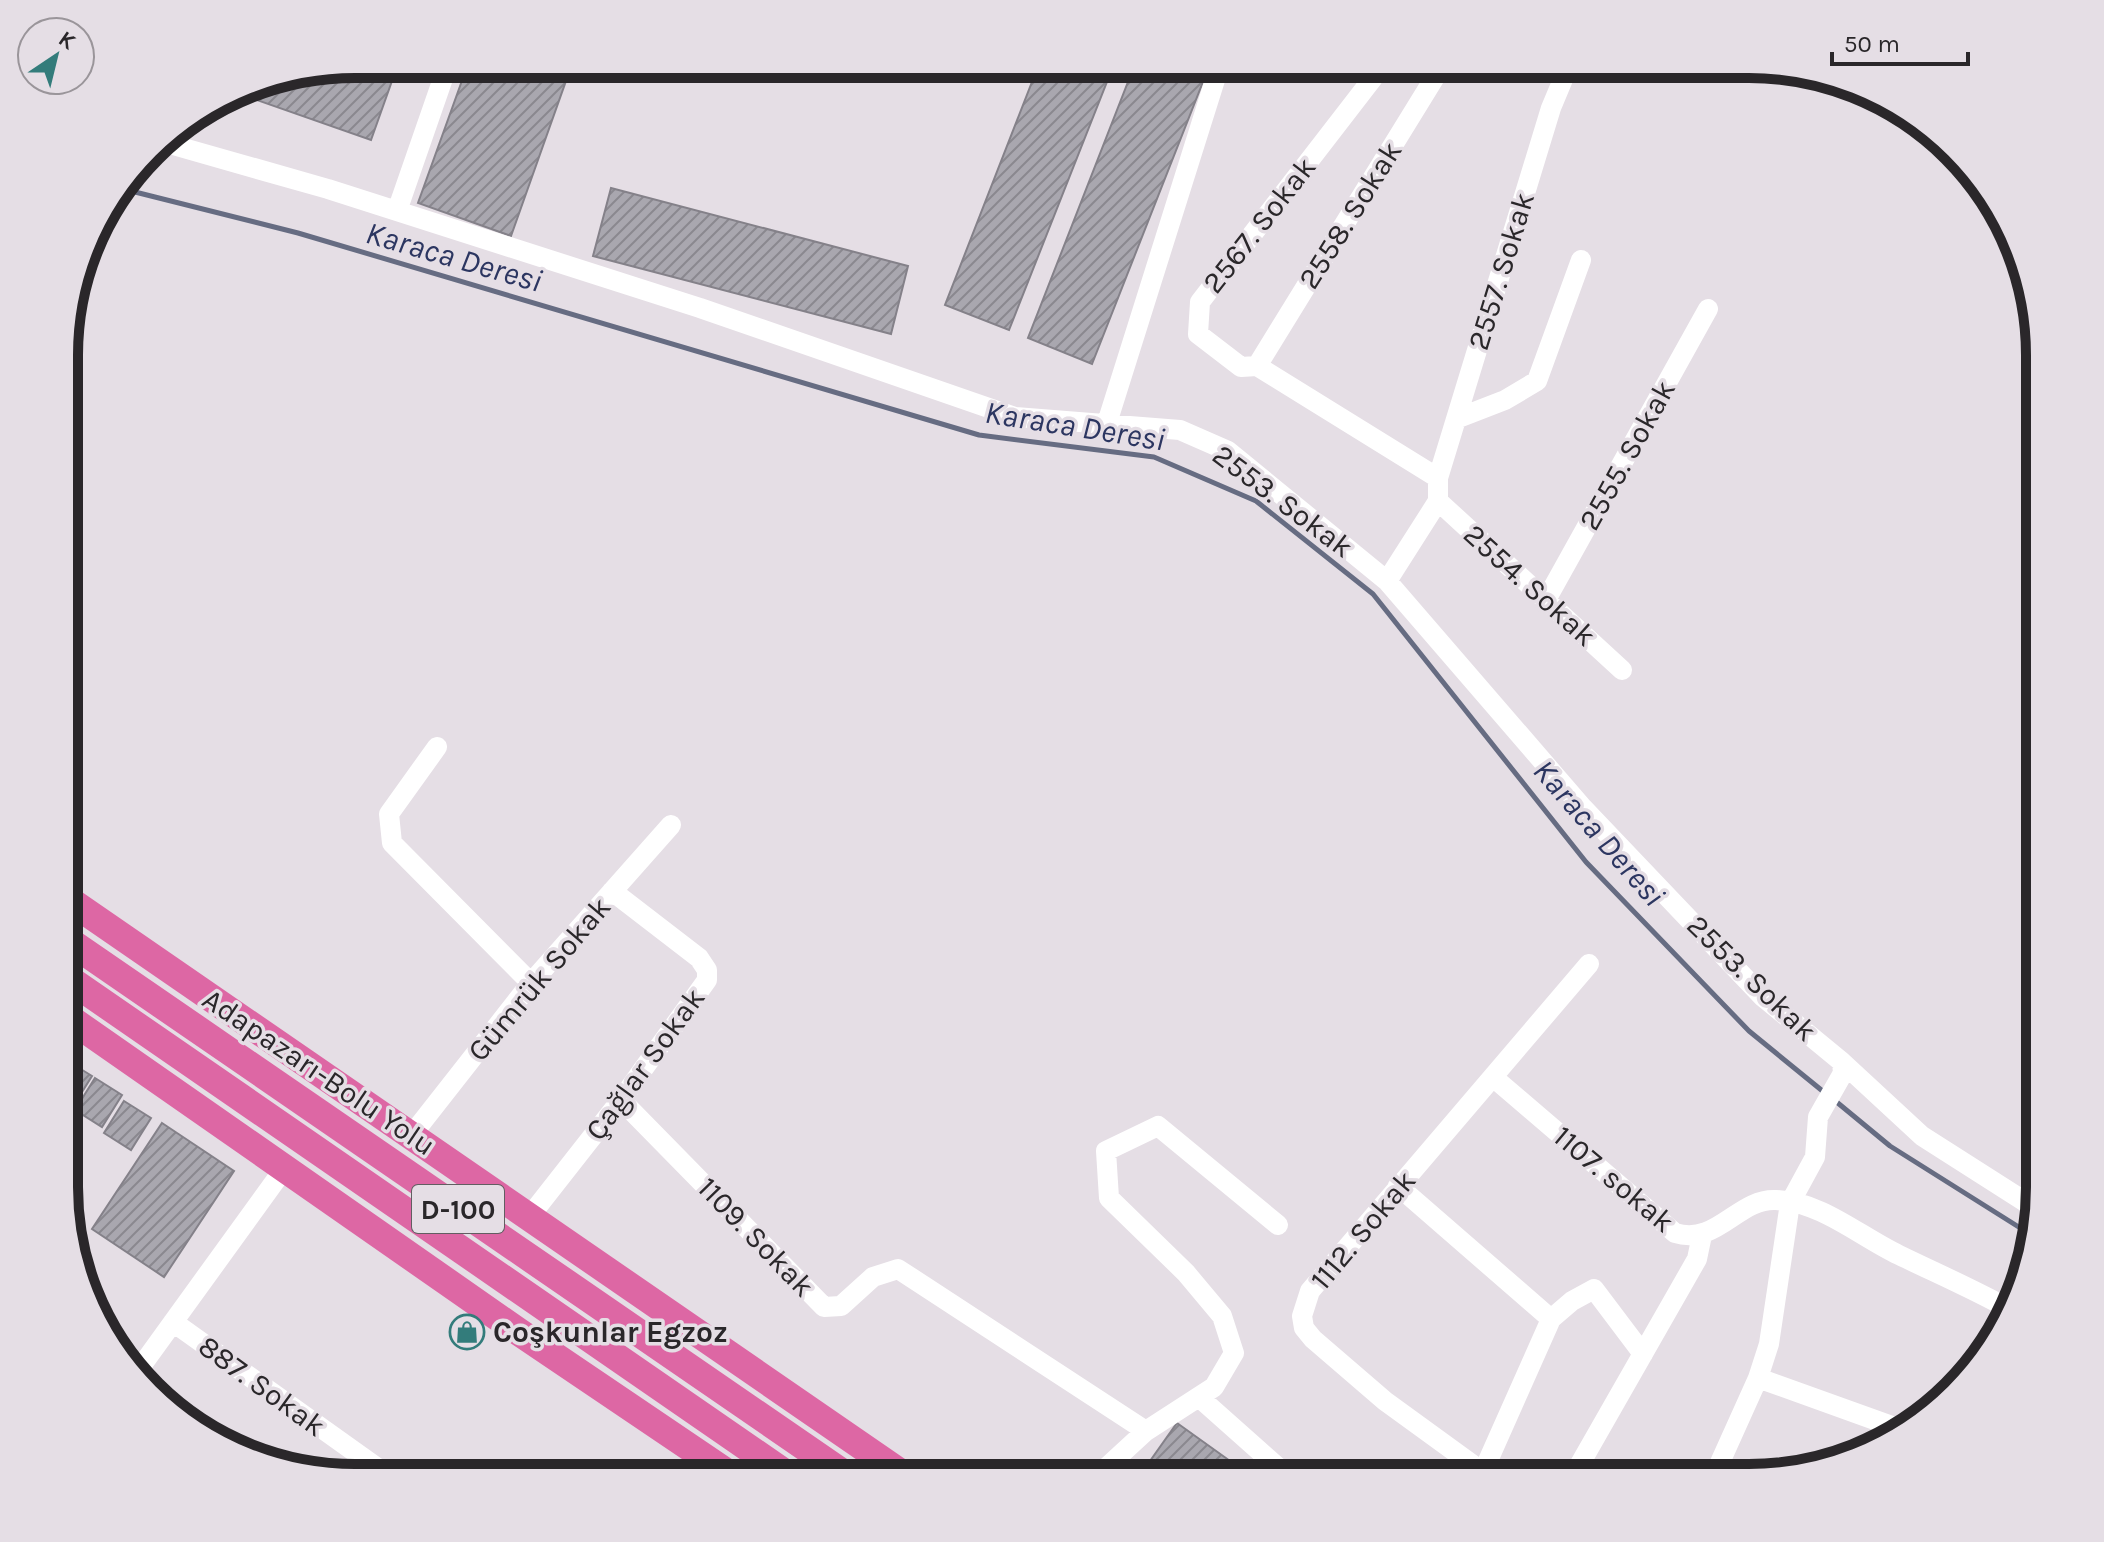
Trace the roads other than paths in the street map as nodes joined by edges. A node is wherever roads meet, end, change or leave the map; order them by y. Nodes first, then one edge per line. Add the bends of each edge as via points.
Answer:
1 (443, 78) edge
2 (1215, 79) edge
3 (1372, 79) edge
4 (1434, 79) edge
5 (1563, 79) edge
6 (174, 145) edge
7 (397, 211) junction
8 (1581, 260) dead end
9 (1708, 309) dead end
10 (1257, 366) junction
11 (1456, 419) junction
12 (1107, 423) junction
13 (1438, 478) junction
14 (1438, 501) junction
15 (1387, 581) junction
16 (1546, 600) junction
17 (1622, 670) dead end
18 (437, 747) dead end
19 (671, 825) dead end
20 (612, 891) junction
21 (79, 907) edge
22 (79, 948) edge
23 (1589, 964) dead end
24 (531, 983) junction
25 (79, 986) edge
26 (79, 1025) edge
27 (1842, 1068) junction
28 (1494, 1078) junction
29 (621, 1100) junction
30 (411, 1136) junction
31 (286, 1166) junction
32 (1398, 1186) junction
33 (2025, 1202) edge
34 (1790, 1203) junction
35 (530, 1216) junction
36 (1278, 1225) dead end
37 (1702, 1235) junction
38 (1999, 1304) edge
39 (1551, 1319) junction
40 (173, 1322) junction
41 (1643, 1354) junction
42 (142, 1364) edge
43 (1758, 1378) junction
44 (1201, 1399) junction
45 (1889, 1425) edge
46 (1146, 1431) junction
47 (370, 1463) edge
48 (713, 1463) edge
49 (771, 1463) edge
50 (829, 1463) edge
51 (887, 1463) edge
52 (1111, 1464) edge
53 (1274, 1464) edge
54 (1472, 1464) edge
55 (1492, 1464) edge
56 (1580, 1464) edge
57 (1719, 1464) edge

1 - 7 street
2 - 12 street
3 - 10 street, 2567. Sokak via 1200,302 1198,334 1241,367
4 - 10 street, 2558. Sokak
5 - 11 street, 2557. Sokak
6 - 7 street, 2553. Sokak
7 - 12 street, 2553. Sokak via 1015,417
8 - 11 street via 1537,381
9 - 16 street, 2555. Sokak
10 - 13 street
11 - 13 street, 2557. Sokak
12 - 15 street, 2553. Sokak via 1180,430 1228,451
13 - 14 street, 2554. Sokak
14 - 15 street, 2554. Sokak
14 - 16 street, 2554. Sokak
15 - 27 street, 2553. Sokak via 1625,853 1763,997
16 - 17 street, 2554. Sokak
18 - 24 street via 389,814 392,843
19 - 20 street, Gümrük Sokak
20 - 24 street, Gümrük Sokak
20 - 29 street, Çağlar Sokak via 699,958 708,975 706,985
21 - 30 highway
22 - 50 highway, Adapazarı-Bolu Yolu / D-100
23 - 28 street, 1112. Sokak
24 - 30 street, Gümrük Sokak
25 - 49 highway, D-100
26 - 31 highway
27 - 33 street, 2553. Sokak via 1922,1136
27 - 34 street via 1818,1117 1815,1157
28 - 32 street, 1112. Sokak
28 - 37 street, 1107. sokak via 1675,1233
29 - 35 street, Çağlar Sokak
29 - 46 street, 1109. Sokak via 824,1307 841,1306 873,1277 898,1269
30 - 35 highway
31 - 40 street
31 - 48 highway
32 - 39 street
32 - 54 street, 1112. Sokak via 1310,1291 1303,1305 1304,1328 1385,1401
34 - 37 street, 1107. sokak via 1764,1201
34 - 38 street via 1840,1221
34 - 43 street via 1777,1310
35 - 51 highway
36 - 44 street via 1158,1126 1106,1151 1109,1198 1222,1316 1234,1353
37 - 41 street via 1697,1259
39 - 41 street via 1594,1289
39 - 55 street, 1112. Sokak
40 - 42 street
40 - 47 street, 887. Sokak
41 - 56 street
43 - 45 street
43 - 57 street
44 - 46 street
44 - 53 street
46 - 52 street

